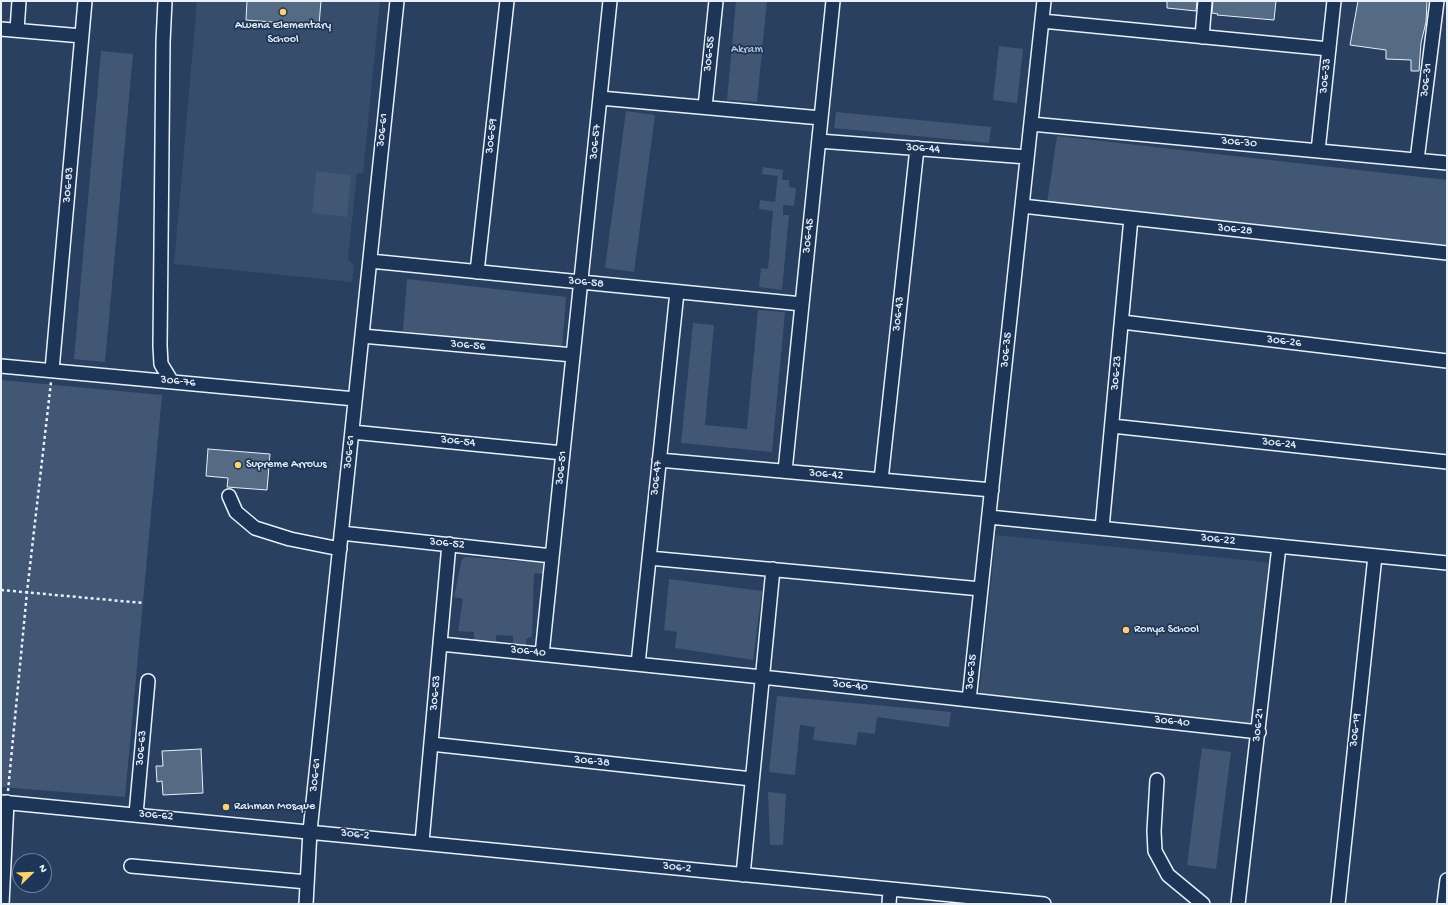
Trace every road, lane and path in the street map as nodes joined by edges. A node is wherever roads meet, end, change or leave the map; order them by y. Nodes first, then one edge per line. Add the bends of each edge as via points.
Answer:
1 (19, 1) edge
2 (85, 1) edge
3 (165, 1) edge
4 (397, 1) edge
5 (507, 1) edge
6 (610, 1) edge
7 (716, 1) edge
8 (834, 1) edge
9 (1044, 1) edge
10 (1205, 1) edge
11 (1334, 1) edge
12 (1437, 1) edge
13 (1042, 21) junction
14 (1, 28) edge
15 (17, 30) junction
16 (82, 36) junction
17 (1202, 37) junction
18 (1329, 49) junction
19 (600, 98) junction
20 (705, 107) junction
21 (821, 118) junction
22 (1031, 124) junction
23 (819, 141) junction
24 (917, 148) junction
25 (1318, 151) junction
26 (1027, 157) junction
27 (1417, 160) junction
28 (1447, 163) edge
29 (1022, 206) junction
30 (1131, 218) junction
31 (1447, 253) edge
32 (370, 261) junction
33 (477, 272) junction
34 (581, 282) junction
35 (677, 292) junction
36 (802, 304) junction
37 (1122, 322) junction
38 (362, 336) junction
39 (573, 355) junction
40 (1447, 361) edge
41 (1, 366) edge
42 (52, 370) junction
43 (172, 382) junction
44 (356, 399) junction
45 (1112, 426) junction
46 (352, 432) junction
47 (563, 453) junction
48 (659, 460) junction
49 (1447, 462) edge
50 (785, 471) junction
51 (882, 480) junction
52 (992, 490) junction
53 (229, 496) dead end
54 (989, 517) junction
55 (1102, 528) junction
56 (342, 533) junction
57 (449, 544) junction
58 (1279, 546) junction
59 (340, 549) junction
60 (552, 556) junction
61 (1375, 556) junction
62 (649, 558) junction
63 (1447, 563) edge
64 (773, 569) junction
65 (981, 589) junction
66 (1, 590) edge
67 (27, 592) junction
68 (143, 603) dead end
69 (441, 644) junction
70 (542, 654) junction
71 (638, 664) junction
72 (762, 677) junction
73 (148, 681) dead end
74 (969, 700) junction
75 (1259, 732) junction
76 (431, 744) junction
77 (752, 779) junction
78 (1157, 780) dead end
79 (4, 802) edge
80 (136, 814) junction
81 (310, 831) junction
82 (422, 842) junction
83 (131, 866) dead end
84 (744, 875) junction
85 (1447, 880) edge
86 (307, 882) junction
87 (890, 889) junction
88 (2, 904) edge
89 (306, 904) edge
90 (889, 904) edge
91 (1044, 904) edge
92 (1203, 904) edge
93 (1238, 904) edge
94 (1338, 904) edge
95 (1444, 904) edge

1 - 15 street
2 - 16 street, 306-83
3 - 43 street via 160,346 161,364
4 - 32 street, 306-61
5 - 33 street, 306-59
6 - 19 street, 306-57
7 - 20 street, 306-55
8 - 21 street, 306-45
9 - 13 street, 306-35
10 - 17 street
11 - 18 street, 306-33
12 - 27 street, 306-31
13 - 17 street
13 - 22 street, 306-35
14 - 15 street
15 - 16 street
16 - 42 street, 306-83
17 - 18 street
18 - 25 street, 306-33
19 - 20 street
19 - 34 street, 306-57
20 - 21 street
21 - 23 street, 306-45
22 - 25 street, 306-30
22 - 26 street, 306-35
23 - 24 street, 306-44
23 - 36 street, 306-45
24 - 26 street, 306-44
24 - 51 street, 306-43
25 - 27 street, 306-30
26 - 29 street, 306-35
27 - 28 street, 306-30
29 - 30 street, 306-28
29 - 52 street, 306-35
30 - 31 street, 306-28
30 - 37 street, 306-23
32 - 33 street, 306-58
32 - 38 street, 306-61
33 - 34 street, 306-58
34 - 35 street, 306-58
34 - 39 street, 306-51
35 - 36 street, 306-58
35 - 48 street, 306-47
36 - 50 street, 306-45
37 - 40 street, 306-26
37 - 45 street, 306-23
38 - 39 street, 306-56
38 - 44 street, 306-61
39 - 47 street, 306-51
41 - 42 street, 306-76
42 - 43 street, 306-76
42 - 67 path
43 - 44 street, 306-76
44 - 46 street, 306-61
45 - 49 street, 306-24
45 - 55 street, 306-23
46 - 47 street, 306-54
46 - 56 street, 306-61
47 - 60 street, 306-51
48 - 50 street, 306-42
48 - 62 street, 306-47
50 - 51 street, 306-42
51 - 52 street, 306-42
52 - 54 street, 306-35
53 - 59 street via 236,512 256,528 302,542
54 - 55 street, 306-22
54 - 65 street, 306-35
55 - 58 street, 306-22
56 - 57 street, 306-52
56 - 59 street, 306-61
57 - 60 street, 306-52
57 - 69 street, 306-53
58 - 61 street, 306-22
58 - 75 street, 306-21
59 - 81 street, 306-61
60 - 70 street, 306-51
61 - 63 street, 306-22
61 - 94 street, 306-19
62 - 64 street
62 - 71 street, 306-47
64 - 65 street
64 - 72 street
65 - 74 street, 306-35
66 - 67 path
67 - 68 path
67 - 79 path
69 - 70 street, 306-40
69 - 76 street, 306-53
70 - 71 street, 306-40
71 - 72 street, 306-40
72 - 74 street, 306-40
72 - 77 street
73 - 80 street, 306-63
74 - 75 street, 306-40
75 - 93 street, 306-21
76 - 77 street, 306-38
76 - 82 street, 306-53
77 - 84 street
78 - 92 street via 1155,851 1168,875
79 - 80 street, 306-62
79 - 88 street
80 - 81 street, 306-62
81 - 82 street, 306-2
81 - 86 street, 306-61
82 - 84 street, 306-2
83 - 86 street
84 - 87 street, 306-2
85 - 95 street
86 - 89 street, 306-61
87 - 90 street
87 - 91 street, 306-2

